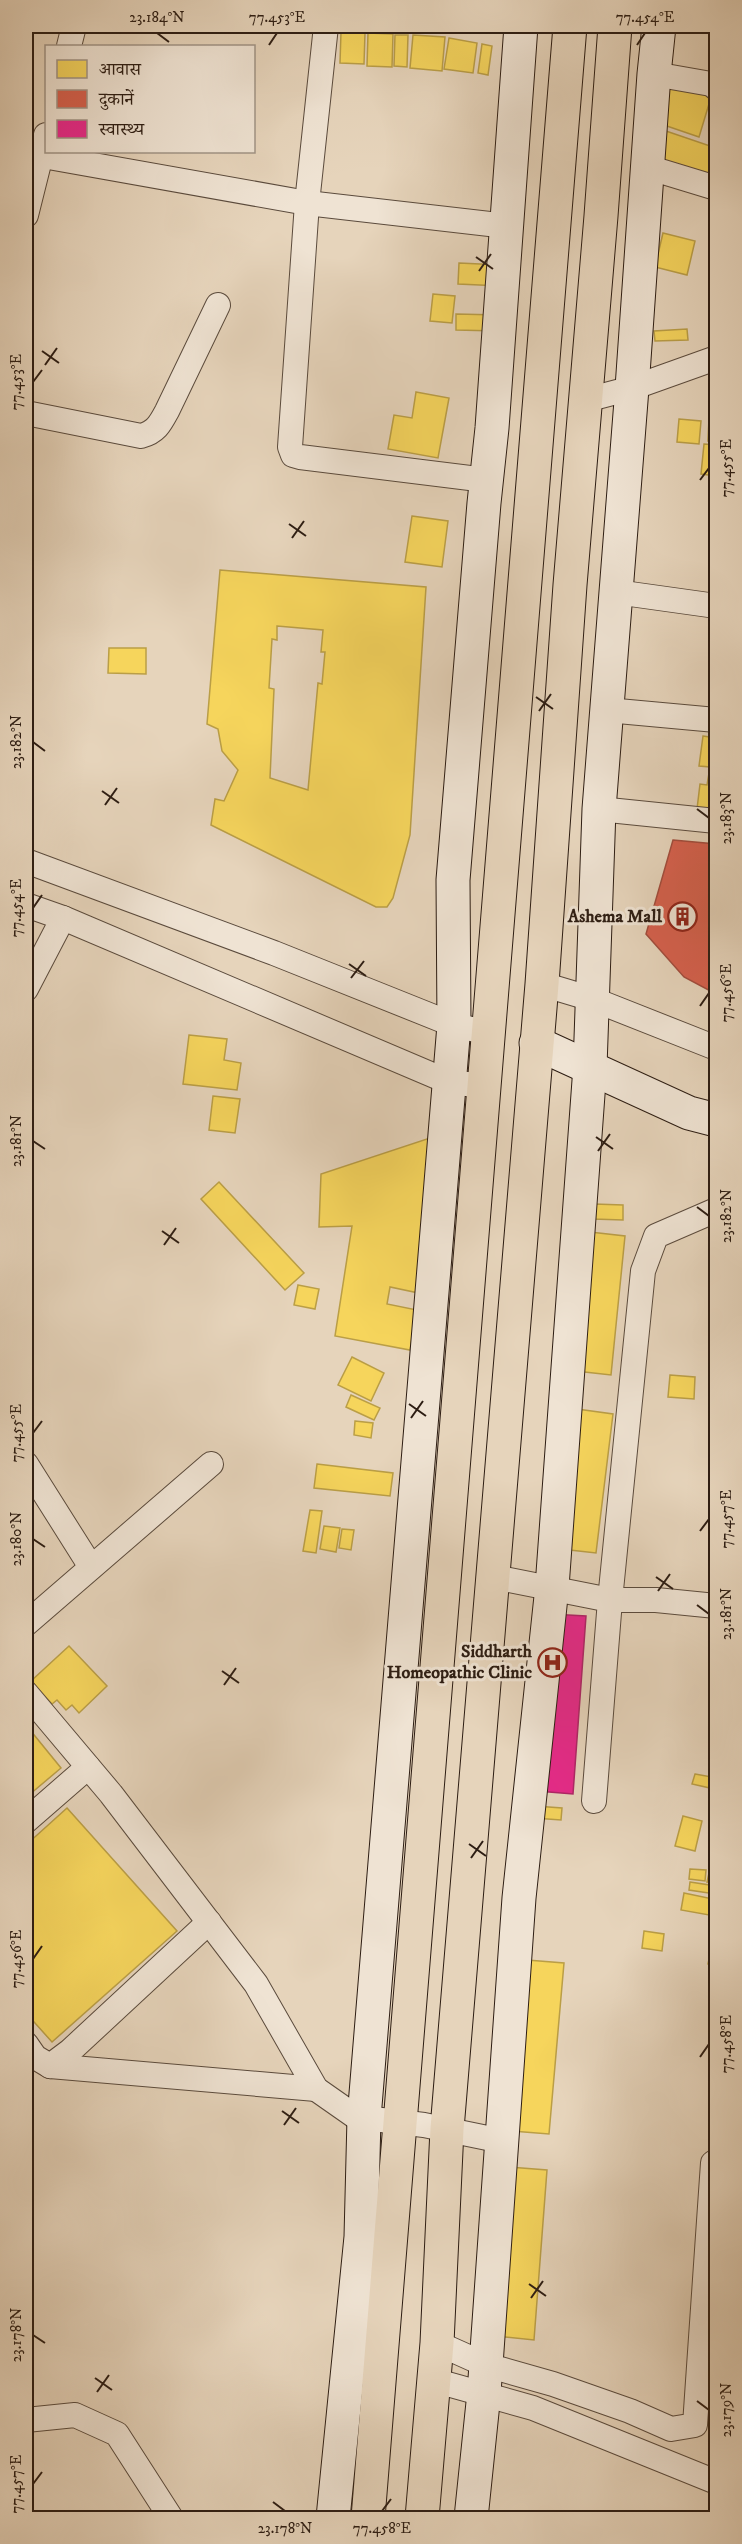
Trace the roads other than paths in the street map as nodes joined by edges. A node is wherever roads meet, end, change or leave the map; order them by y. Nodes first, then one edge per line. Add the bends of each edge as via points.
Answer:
1 (74, 26) edge
2 (326, 26) edge
3 (520, 26) edge
4 (570, 26) edge
5 (615, 26) edge
6 (659, 26) edge
7 (69, 45) edge
8 (654, 74) junction
9 (717, 88) edge
10 (38, 148) edge
11 (62, 153) edge
12 (647, 166) junction
13 (717, 188) edge
14 (307, 203) junction
15 (26, 215) edge
16 (507, 226) junction
17 (218, 305) dead end
18 (717, 358) edge
19 (632, 388) junction
20 (586, 400) junction
21 (26, 413) edge
22 (486, 480) junction
23 (616, 592) junction
24 (717, 606) edge
25 (607, 710) junction
26 (717, 720) edge
27 (599, 809) junction
28 (717, 821) edge
29 (26, 861) edge
30 (26, 905) edge
31 (63, 918) junction
32 (542, 984) junction
33 (26, 989) edge
34 (592, 999) junction
35 (454, 1025) junction
36 (489, 1033) junction
37 (536, 1043) junction
38 (717, 1048) edge
39 (590, 1067) junction
40 (449, 1082) junction
41 (485, 1086) junction
42 (703, 1117) edge
43 (717, 1133) edge
44 (717, 1210) edge
45 (26, 1464) edge
46 (211, 1464) dead end
47 (411, 1563) junction
48 (444, 1566) junction
49 (91, 1567) junction
50 (494, 1577) junction
51 (552, 1587) junction
52 (609, 1600) junction
53 (717, 1606) edge
54 (26, 1624) edge
55 (26, 1693) edge
56 (88, 1767) junction
57 (594, 1801) dead end
58 (26, 1821) edge
59 (209, 1922) junction
60 (26, 2044) edge
61 (50, 2066) junction
62 (316, 2089) junction
63 (364, 2118) junction
64 (400, 2121) junction
65 (447, 2129) junction
66 (502, 2141) junction
67 (717, 2161) edge
68 (437, 2343) junction
69 (485, 2379) junction
70 (433, 2380) junction
71 (26, 2421) edge
72 (717, 2482) edge
73 (171, 2518) edge
74 (333, 2518) edge
75 (368, 2518) edge
76 (422, 2518) edge
77 (471, 2518) edge

1 - 7 street
2 - 14 street
3 - 16 street
4 - 36 main road
5 - 20 main road
6 - 8 street
8 - 9 street
8 - 12 street
10 - 15 street
11 - 14 street
12 - 13 street
12 - 19 street
14 - 16 street
14 - 22 street via 290,447 293,454
16 - 22 street
17 - 21 street via 163,419 151,434 141,436
18 - 19 street
19 - 20 street
19 - 23 street
20 - 32 main road
22 - 35 street via 453,880
23 - 24 street
23 - 25 street
25 - 26 street
25 - 27 street
27 - 28 street
27 - 34 street
29 - 35 street
30 - 31 street
31 - 33 street
31 - 40 street
32 - 34 street
32 - 37 main road
34 - 38 street
34 - 39 street
35 - 36 street
35 - 40 street
36 - 41 main road
37 - 39 street
37 - 50 main road
39 - 42 street
39 - 51 street
40 - 41 street
40 - 47 street
41 - 48 main road
42 - 43 street
44 - 52 street via 656,1236 643,1271
45 - 49 street
46 - 49 street
47 - 48 street
47 - 63 street
48 - 64 main road
49 - 54 street
50 - 51 street
50 - 65 main road
51 - 52 street
51 - 66 street via 519,1898
52 - 53 street
52 - 57 street
55 - 56 street
56 - 58 street
56 - 59 street
59 - 61 street
59 - 62 street via 256,1984
60 - 61 street via 35,2057
61 - 62 street
62 - 63 street via 356,2117
63 - 64 street
63 - 74 street via 361,2237
64 - 65 street
64 - 75 main road
65 - 66 street
65 - 68 main road
66 - 69 street
67 - 69 street via 713,2163 695,2425 671,2429 553,2384
68 - 69 street
68 - 70 main road
69 - 70 street
69 - 72 street via 543,2412
69 - 77 street
70 - 76 main road
71 - 73 street via 75,2415 117,2434

